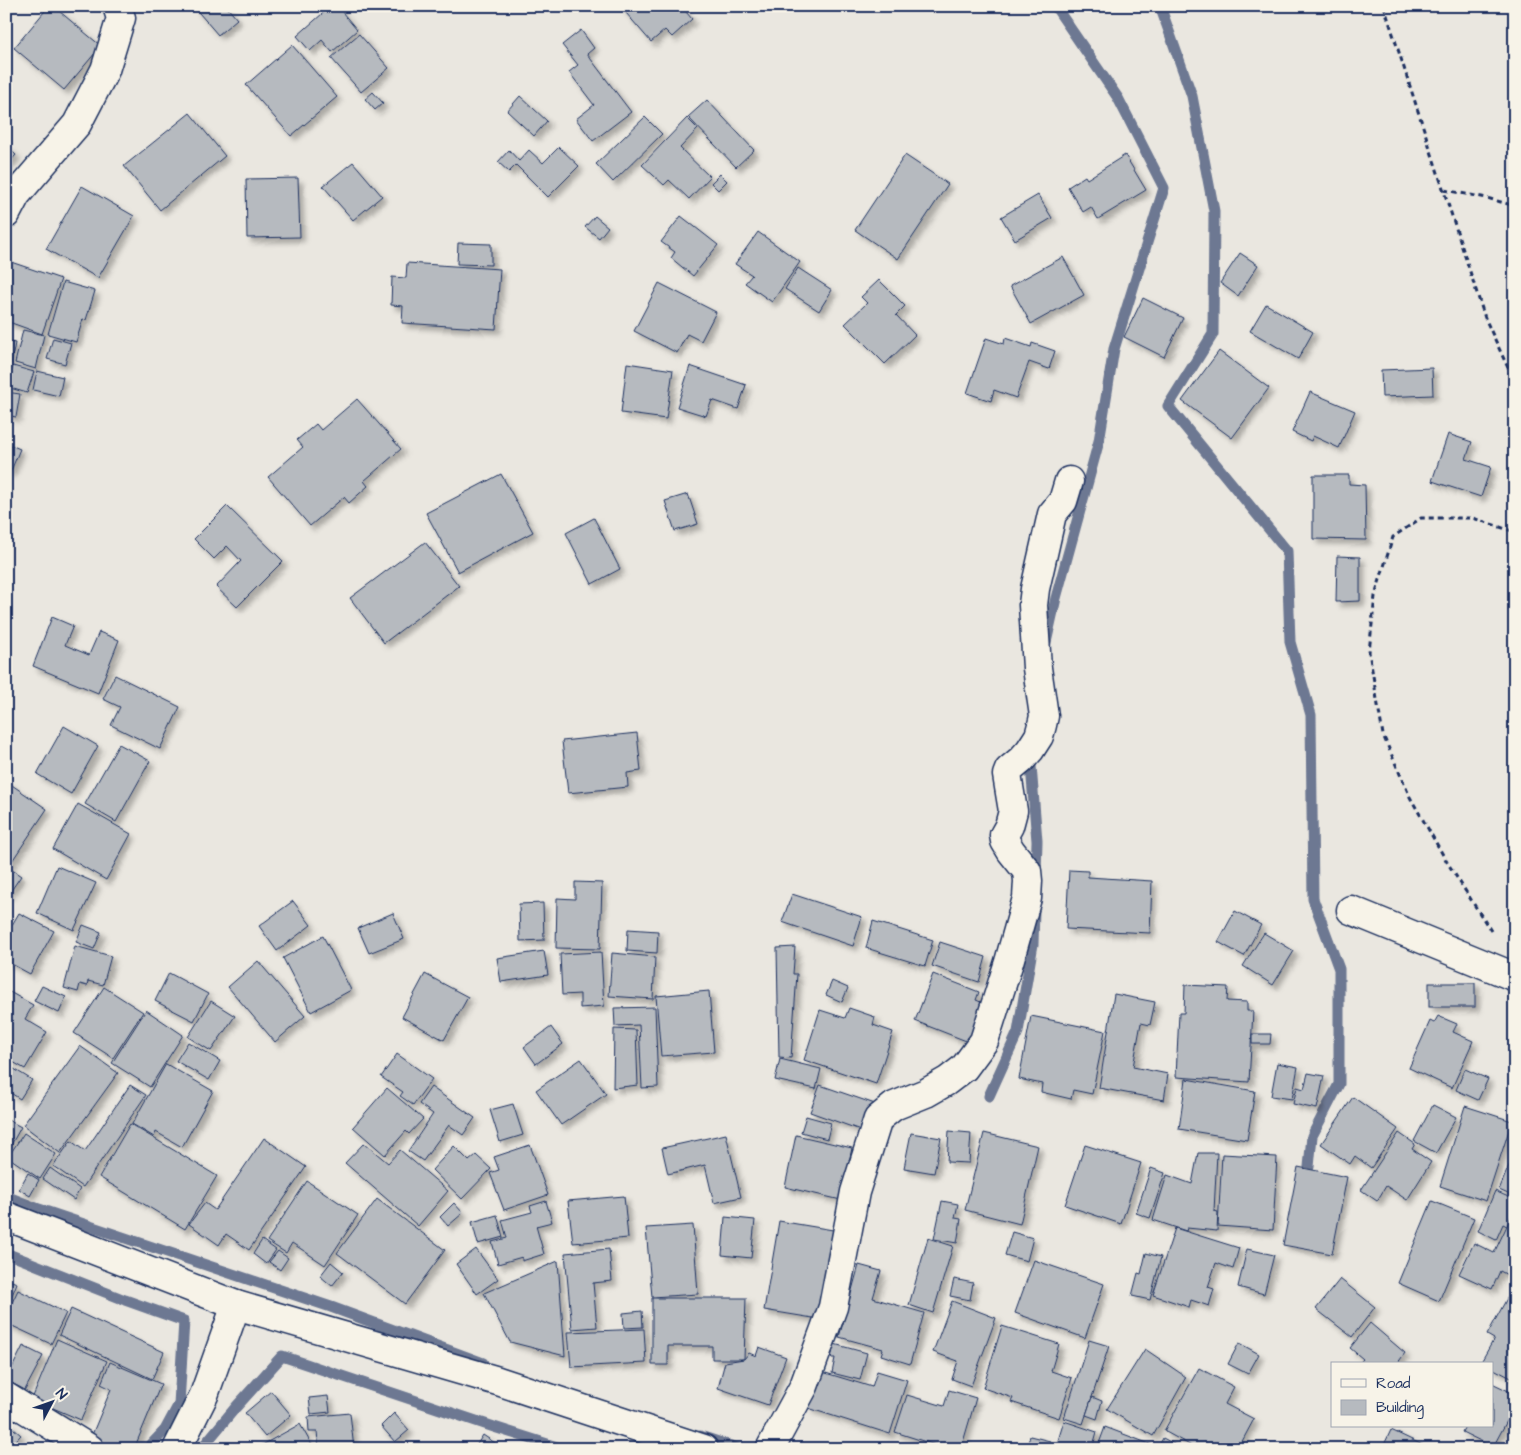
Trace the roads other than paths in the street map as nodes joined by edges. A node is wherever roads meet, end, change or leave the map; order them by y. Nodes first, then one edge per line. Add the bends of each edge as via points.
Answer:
1 (117, 6) edge
2 (6, 214) edge
3 (1069, 481) dead end
4 (1351, 910) dead end
5 (1515, 977) edge
6 (6, 1216) edge
7 (236, 1305) junction
8 (6, 1397) edge
9 (90, 1449) edge
10 (177, 1449) edge
11 (704, 1449) edge
12 (770, 1449) edge

1 - 2 street via 121,18 105,70 77,124 16,195
3 - 12 street via 1063,501 1052,514 1034,597 1037,668 1044,716 1039,736 1007,775 1013,811 1004,835 1005,841 1027,871 1028,881 1024,913 1009,962 984,1041 964,1068 947,1081 894,1106 878,1118 855,1192 833,1308 804,1386
4 - 5 street
6 - 7 street
7 - 10 street via 204,1395
7 - 11 street via 498,1381
8 - 9 street

